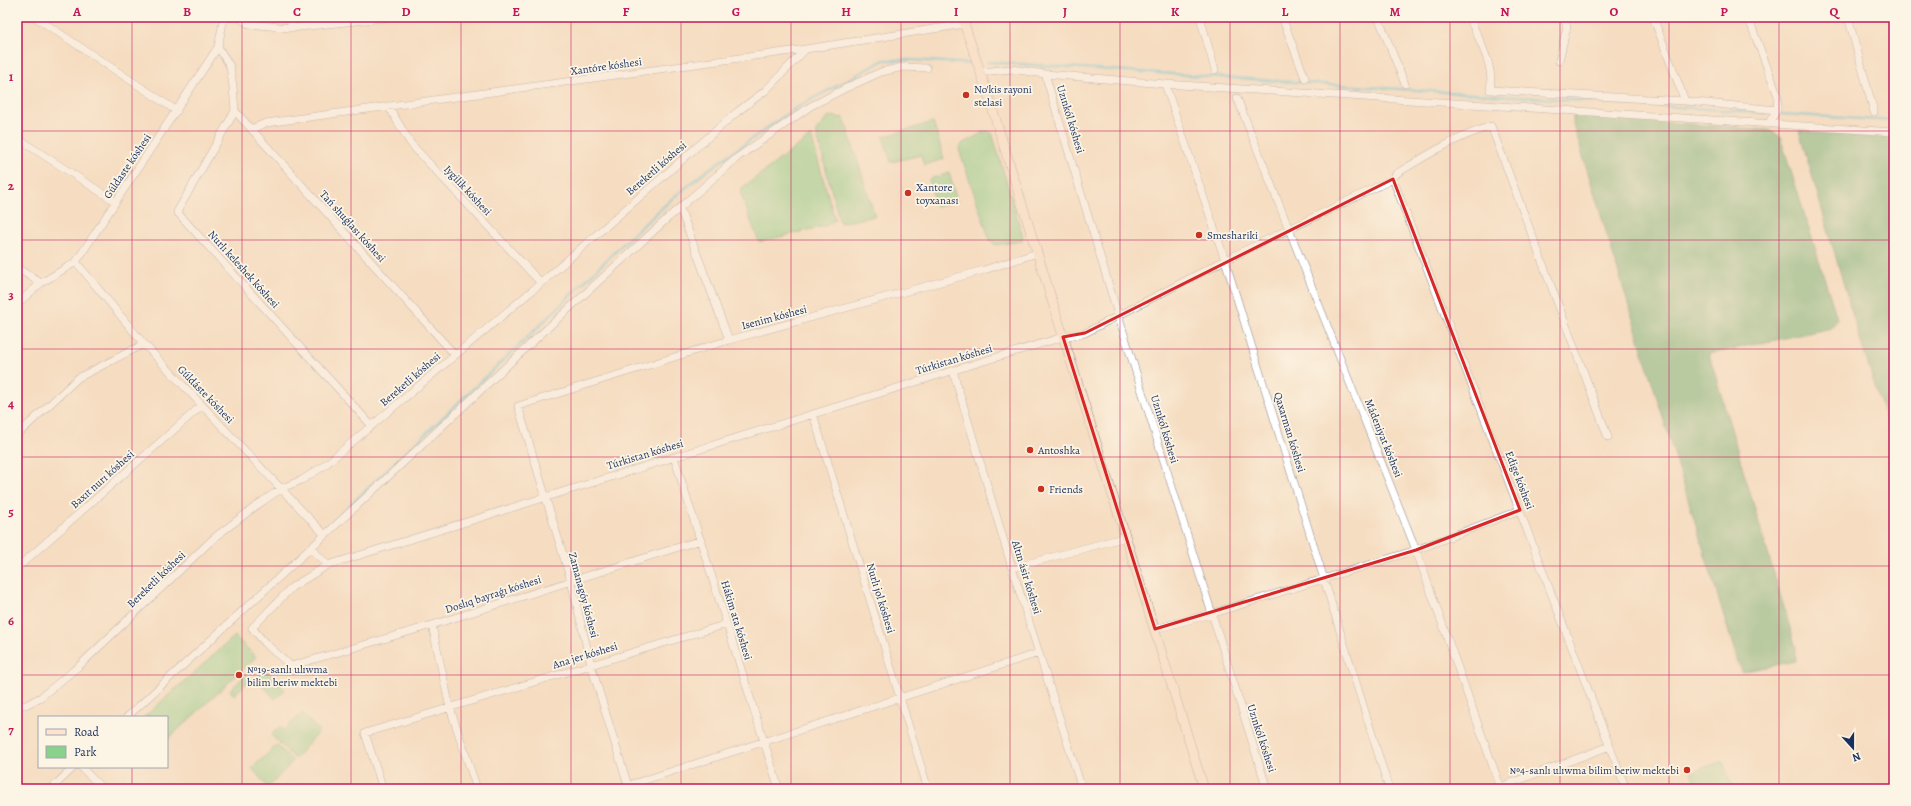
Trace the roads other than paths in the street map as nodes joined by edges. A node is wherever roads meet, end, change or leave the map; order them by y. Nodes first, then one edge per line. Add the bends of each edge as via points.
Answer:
1 (35, 17) edge
2 (224, 17) edge
3 (238, 17) edge
4 (292, 17) edge
5 (393, 17) edge
6 (1200, 17) edge
7 (1282, 17) edge
8 (1378, 17) edge
9 (1469, 17) edge
10 (1563, 17) edge
11 (1653, 17) edge
12 (1748, 17) edge
13 (1848, 17) edge
14 (963, 21) edge
15 (290, 28) junction
16 (218, 47) junction
17 (806, 49) junction
18 (1559, 61) dead end
19 (927, 68) dead end
20 (1215, 70) dead end
21 (981, 72) junction
22 (1046, 74) junction
23 (1306, 78) dead end
24 (1165, 84) junction
25 (1406, 84) dead end
26 (1237, 98) dead end
27 (1685, 101) junction
28 (388, 106) junction
29 (1777, 110) junction
30 (177, 111) junction
31 (235, 111) junction
32 (1874, 112) dead end
33 (1768, 124) junction
34 (251, 130) junction
35 (1894, 132) edge
36 (17, 138) edge
37 (1393, 179) junction
38 (116, 202) junction
39 (680, 208) junction
40 (1290, 229) junction
41 (1037, 253) junction
42 (1225, 260) junction
43 (76, 262) junction
44 (17, 268) edge
45 (41, 283) junction
46 (541, 283) junction
47 (17, 304) edge
48 (1118, 315) junction
49 (1063, 338) junction
50 (729, 340) junction
51 (144, 344) junction
52 (455, 355) junction
53 (953, 371) junction
54 (201, 406) junction
55 (518, 406) joint
56 (813, 414) junction
57 (372, 426) junction
58 (17, 435) edge
59 (1608, 437) dead end
60 (674, 457) junction
61 (282, 488) junction
62 (545, 497) junction
63 (1520, 510) junction
64 (325, 535) junction
65 (1126, 537) junction
66 (701, 540) junction
67 (311, 548) junction
68 (1416, 550) junction
69 (328, 566) junction
70 (17, 568) edge
71 (1012, 568) junction
72 (1324, 578) junction
73 (571, 581) junction
74 (1211, 614) junction
75 (727, 624) junction
76 (432, 625) junction
77 (1155, 629) junction
78 (1039, 652) junction
79 (591, 665) junction
80 (291, 666) joint
81 (900, 698) junction
82 (17, 705) edge
83 (450, 708) junction
84 (128, 716) edge
85 (764, 742) junction
86 (1610, 746) junction
87 (73, 768) edge
88 (82, 768) edge
89 (629, 787) edge
90 (1499, 788) edge
91 (51, 789) edge
92 (103, 789) edge
93 (383, 789) edge
94 (477, 789) edge
95 (617, 789) edge
96 (779, 789) edge
97 (928, 789) edge
98 (1082, 789) edge
99 (1204, 789) edge
100 (1267, 789) edge
101 (1389, 789) edge
102 (1626, 789) edge

1 - 30 street
2 - 16 street, Gúldaste kóshesi
3 - 15 street via 249,24
4 - 15 street
5 - 15 street
6 - 20 street
7 - 23 street
8 - 25 street
9 - 27 street via 1483,50 1492,81 1490,90
10 - 18 street via 1567,26
11 - 27 street
12 - 29 street via 1778,96
13 - 32 street
14 - 17 street, Xantóre kóshesi
14 - 21 main road
16 - 30 street, Gúldaste kóshesi
16 - 31 street via 230,66
17 - 28 street, Xantóre kóshesi
17 - 46 street, Bereketli kóshesi via 765,91 737,112
19 - 39 street via 904,67 881,72 811,106 738,157
21 - 22 street via 1012,69
21 - 41 main road
22 - 24 street
22 - 48 street, Uzınkól kóshesi
24 - 33 street
24 - 42 street, Qaxarman kóshesi
26 - 40 street, Mádeniyat kóshesi
27 - 29 street
28 - 34 street, Xantóre kóshesi via 266,123
28 - 46 street, Iygilik kóshesi via 411,144
29 - 33 street
30 - 38 street, Gúldaste kóshesi
31 - 34 street, Tań shuǵlası kóshesi
31 - 57 street, Nurlı keleshek kóshesi via 178,212
33 - 35 street
34 - 52 street, Tań shuǵlası kóshesi
36 - 38 street
37 - 40 street, Túrkistan kóshesi
37 - 59 street, Túrkistan kóshesi via 1396,174 1435,150 1469,133 1491,126
37 - 63 street, Edige kóshesi
38 - 43 street, Gúldaste kóshesi
39 - 50 street
39 - 64 street
40 - 42 street, Túrkistan kóshesi
40 - 68 street, Mádeniyat kóshesi
41 - 49 main road
41 - 50 street, Isenim kóshesi
42 - 48 street, Túrkistan kóshesi
42 - 72 street, Qaxarman kóshesi
43 - 45 street, Gúldaste kóshesi
43 - 51 street, Gúldáste kóshesi
44 - 45 street
45 - 47 street, Gúldaste kóshesi
46 - 52 street, Bereketli kóshesi
48 - 49 street, Túrkistan kóshesi via 1085,333
48 - 74 street, Uzınkól kóshesi
49 - 53 street, Túrkistan kóshesi
49 - 65 main road
50 - 55 street, Isenim kóshesi
51 - 54 street, Gúldáste kóshesi
51 - 58 street via 78,378
52 - 57 street, Bereketli kóshesi
53 - 56 street, Túrkistan kóshesi
53 - 71 street, Altın ásir kóshesi
54 - 61 street, Gúldáste kóshesi
54 - 70 street, Baxıt nurı kóshesi
55 - 62 street, Zamanagóy kóshesi
56 - 60 street, Túrkistan kóshesi
56 - 81 street, Nurlı jol kóshesi
57 - 61 street, Bereketli kóshesi via 325,465 302,480
60 - 62 street, Túrkistan kóshesi
60 - 66 street, Hákim ata kóshesi
61 - 64 street, Gúldáste kóshesi
61 - 82 street, Bereketli kóshesi via 215,537 57,685 41,698 26,705
62 - 69 street, Túrkistan kóshesi
62 - 73 street, Zamanagóy kóshesi
63 - 68 street
63 - 86 street, Edige kóshesi
64 - 67 street
65 - 71 street
65 - 77 main road
66 - 73 street, Doslıq bayraǵı kóshesi
66 - 75 street, Hákim ata kóshesi
67 - 69 street
67 - 84 street
68 - 72 street
68 - 90 street, Mádeniyat kóshesi
69 - 80 street, Túrkistan kóshesi via 292,587 252,628
71 - 78 street, Altın ásir kóshesi
72 - 74 street
72 - 101 street, Qaxarman kóshesi
73 - 76 street, Doslıq bayraǵı kóshesi
73 - 79 street, Zamanagóy kóshesi
74 - 77 street
74 - 100 street, Uzınkól kóshesi
75 - 79 street, Ana jer kóshesi
75 - 85 street, Hákim ata kóshesi
76 - 80 street, Doslıq bayraǵı kóshesi
76 - 83 street
77 - 99 main road
78 - 81 street
78 - 98 street, Altın ásir kóshesi
79 - 83 street, Ana jer kóshesi
79 - 89 street, Zamanagóy kóshesi
81 - 85 street
81 - 97 street, Nurlı jol kóshesi
83 - 93 street, Ana jer kóshesi via 365,733
83 - 94 street
85 - 89 street
85 - 96 street, Hákim ata kóshesi
86 - 90 street
86 - 102 street, Edige kóshesi
87 - 91 street
88 - 92 street
89 - 95 street

